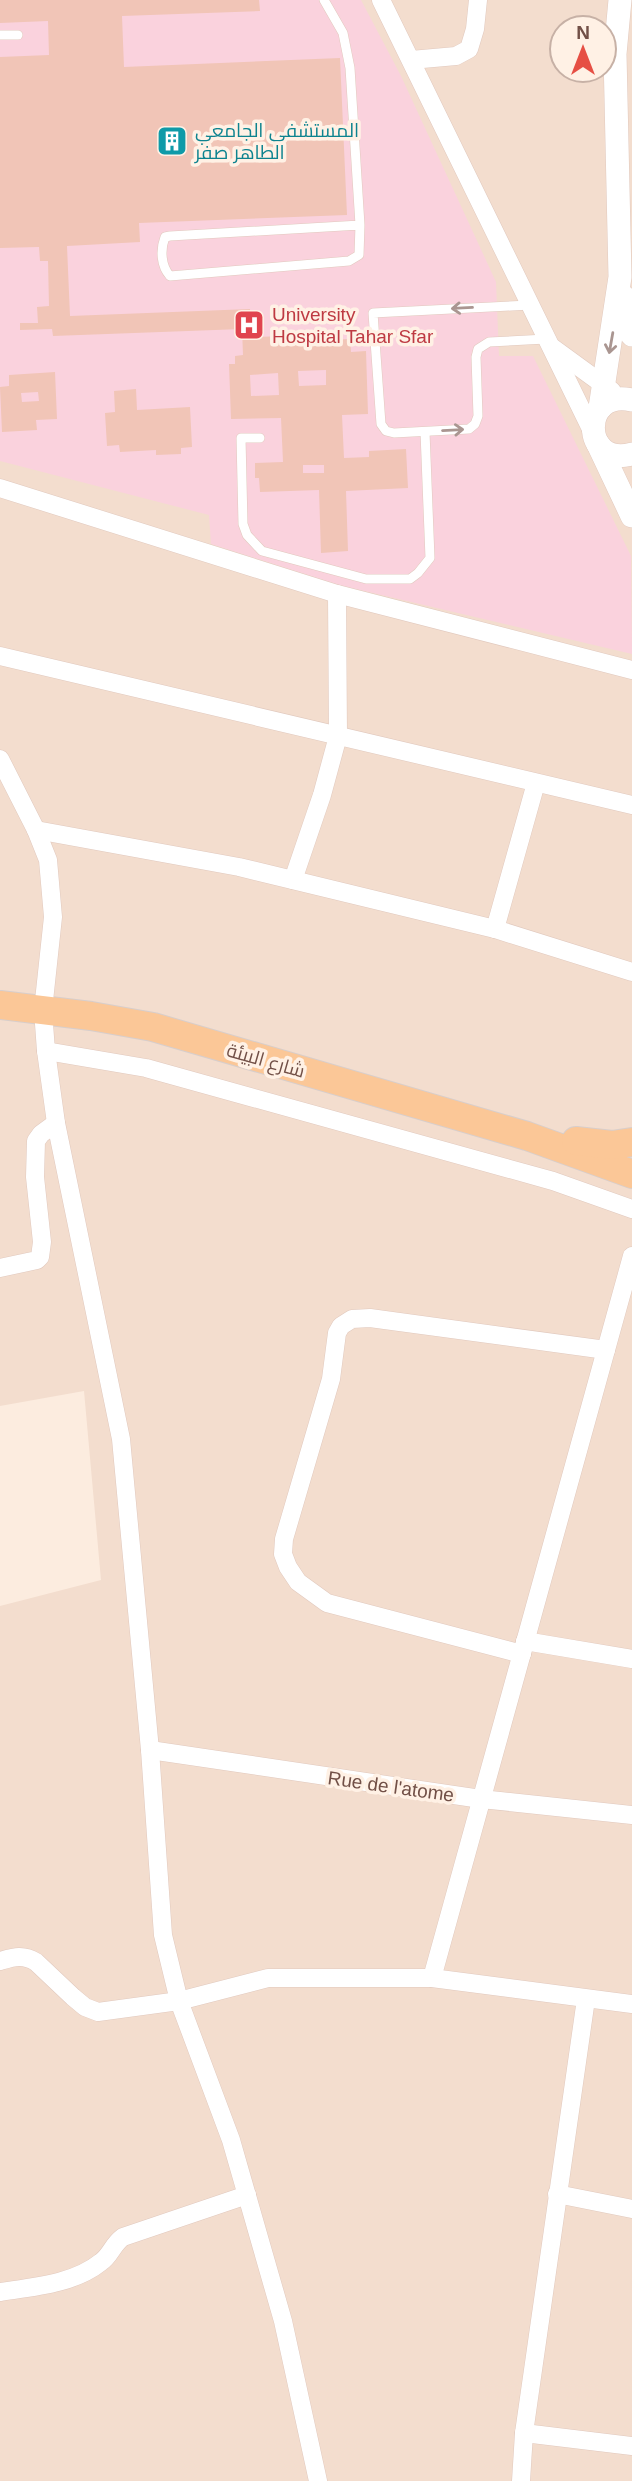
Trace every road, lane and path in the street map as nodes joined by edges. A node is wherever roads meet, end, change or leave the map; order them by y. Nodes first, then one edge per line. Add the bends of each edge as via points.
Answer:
1 (324, 0) edge
2 (381, 0) edge
3 (478, 0) edge
4 (620, 0) edge
5 (0, 35) edge
6 (18, 35) dead end
7 (624, 55) edge
8 (411, 60) junction
9 (625, 214) edge
10 (360, 225) junction
11 (620, 277) junction
12 (530, 305) junction
13 (632, 335) edge
14 (548, 342) junction
15 (602, 397) junction
16 (628, 399) edge
17 (425, 432) junction
18 (260, 438) dead end
19 (596, 438) junction
20 (632, 454) edge
21 (0, 488) edge
22 (632, 516) edge
23 (337, 594) junction
24 (0, 656) edge
25 (632, 670) edge
26 (338, 736) junction
27 (0, 759) edge
28 (536, 783) junction
29 (632, 805) edge
30 (36, 830) junction
31 (293, 880) junction
32 (495, 929) junction
33 (632, 972) edge
34 (0, 1005) edge
35 (43, 1010) junction
36 (46, 1051) junction
37 (56, 1123) junction
38 (527, 1136) junction
39 (632, 1142) edge
40 (632, 1174) edge
41 (632, 1209) edge
42 (632, 1256) edge
43 (0, 1268) edge
44 (606, 1350) junction
45 (524, 1648) junction
46 (632, 1659) edge
47 (150, 1750) junction
48 (481, 1799) junction
49 (632, 1815) edge
50 (0, 1961) edge
51 (432, 1978) junction
52 (586, 1999) junction
53 (179, 2001) junction
54 (632, 2004) edge
55 (557, 2194) junction
56 (247, 2195) junction
57 (632, 2209) edge
58 (0, 2292) edge
59 (524, 2433) junction
60 (632, 2446) edge
61 (318, 2481) edge
62 (521, 2481) edge

1 - 10 lane via 343,33 350,68
2 - 8 street
3 - 8 street via 469,49 456,56
4 - 7 street
5 - 6 lane
7 - 9 street
8 - 12 street
9 - 11 street
10 - 10 lane via 170,236 162,245 164,267 170,276 349,261 361,249
11 - 13 street
11 -> 15 street
12 - 14 street
12 -> 17 lane via 373,313 381,424 390,432
14 - 15 street
17 -> 14 lane via 464,430 475,424 476,357 481,345
14 - 19 street
15 - 16 street
15 - 19 street via 595,415
17 - 18 lane via 430,558 410,579 390,580 366,579 270,554 253,544 243,524 241,438
19 - 20 street via 614,455
19 - 22 street
21 - 23 street
23 - 25 street
23 - 26 street
24 - 26 street
26 - 28 street
26 - 31 street
27 - 30 street
28 - 29 street
28 - 32 street
30 - 31 street
30 - 35 street via 48,860 53,908
31 - 32 street
32 - 33 street
34 - 35 main road, شارع البيئة
35 - 36 street
35 - 38 main road, شارع البيئة via 153,1027
36 - 37 street
36 - 41 street via 146,1068 554,1181
37 - 43 street via 36,1141 40,1257
37 - 47 street via 121,1439
38 - 39 main road, شارع البيئة via 612,1145
38 - 40 main road, شارع البيئة
42 - 44 street
44 - 45 street
44 - 45 street via 370,1318 352,1320 337,1333 331,1379 284,1539 288,1567 298,1582 327,1603
45 - 46 street
45 - 48 street
47 - 48 street, Rue de l'atome
47 - 53 street via 163,1935
48 - 49 street, Rue de l'atome
48 - 51 street
50 - 53 street via 28,1957 85,2007 98,2011
51 - 52 street
51 - 53 street via 268,1978
52 - 54 street
52 - 55 street
53 - 56 street
55 - 57 street
55 - 59 street
56 - 58 street via 123,2237 100,2263 80,2273
56 - 61 street via 283,2320
59 - 60 street
59 - 62 street

